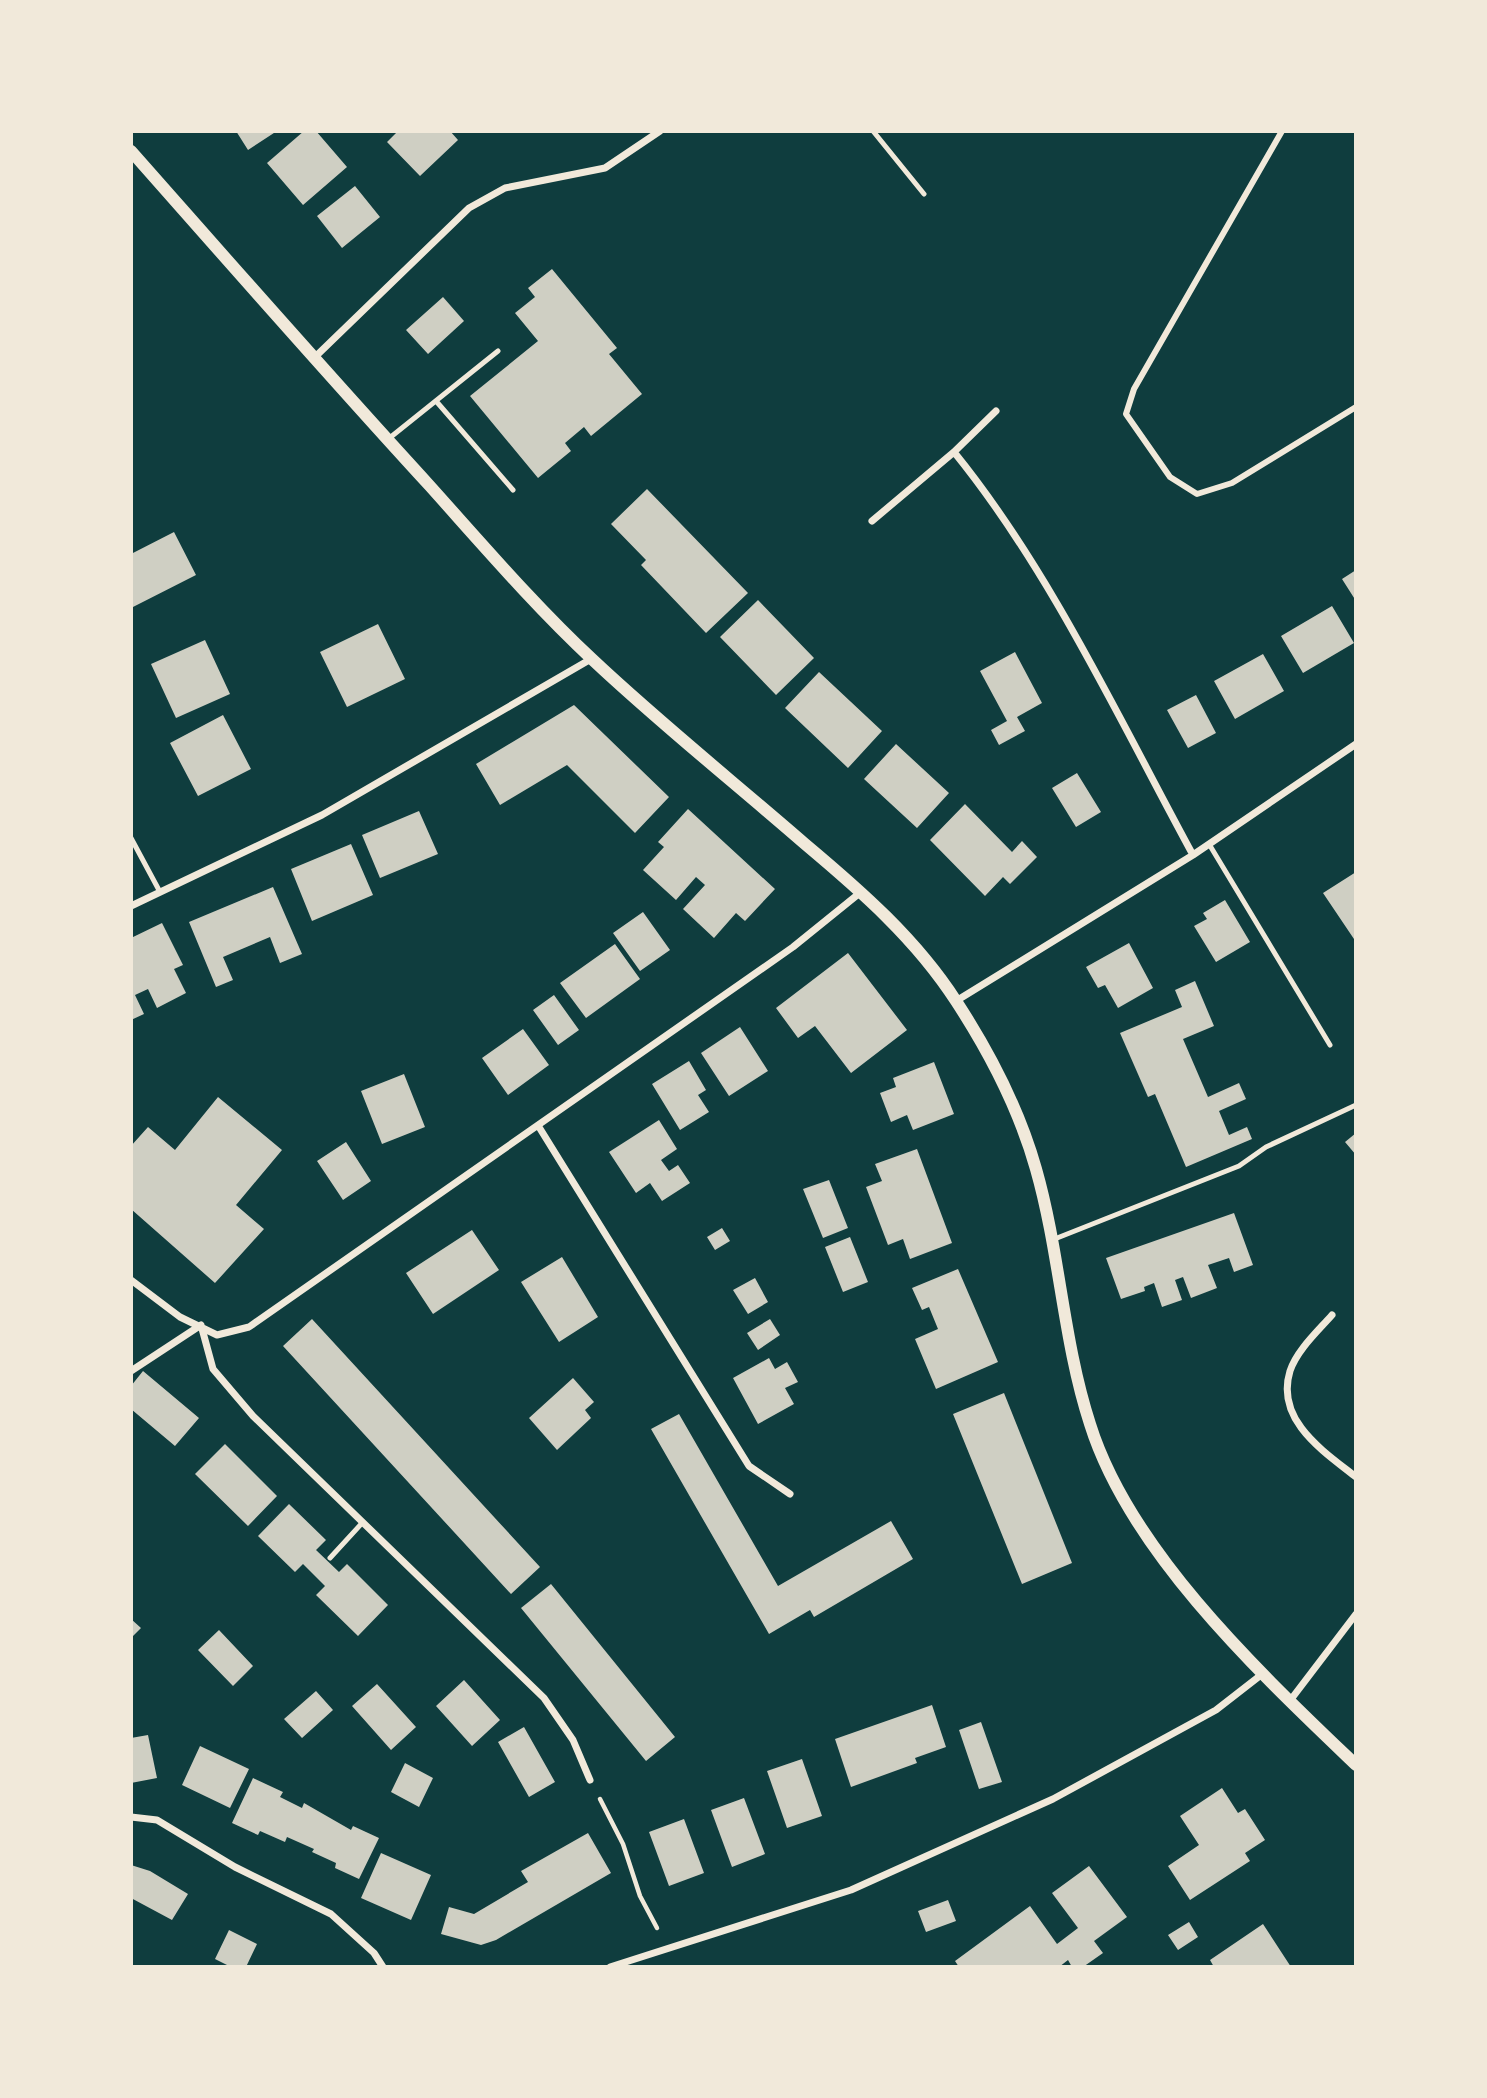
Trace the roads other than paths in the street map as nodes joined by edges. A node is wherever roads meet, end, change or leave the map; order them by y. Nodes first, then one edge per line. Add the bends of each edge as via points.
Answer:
1 (660, 131) edge
2 (873, 131) edge
3 (1282, 131) edge
4 (131, 151) edge
5 (924, 194) dead end
6 (498, 351) dead end
7 (313, 358) junction
8 (436, 401) junction
9 (1356, 407) edge
10 (996, 411) dead end
11 (387, 440) junction
12 (954, 452) junction
13 (513, 490) dead end
14 (872, 521) dead end
15 (591, 659) junction
16 (1356, 744) edge
17 (131, 838) edge
18 (1209, 844) junction
19 (1193, 855) junction
20 (160, 892) junction
21 (861, 892) junction
22 (131, 906) edge
23 (956, 1001) junction
24 (1331, 1045) dead end
25 (1356, 1105) edge
26 (539, 1127) junction
27 (1052, 1240) junction
28 (131, 1280) edge
29 (1332, 1315) dead end
30 (201, 1325) junction
31 (131, 1371) edge
32 (1356, 1477) edge
33 (790, 1494) dead end
34 (363, 1522) junction
35 (330, 1558) dead end
36 (1356, 1614) edge
37 (1261, 1675) junction
38 (1290, 1702) junction
39 (1356, 1765) edge
40 (590, 1780) road end
41 (131, 1817) edge
42 (640, 1958) junction
43 (383, 1967) edge
44 (610, 1967) edge
45 (644, 1967) edge

1 - 7 street via 605,168 505,188 469,208
2 - 5 lane
3 - 9 street via 1134,389 1126,414 1170,477 1197,494 1232,483
4 - 7 street
6 - 8 lane
7 - 11 street
8 - 11 lane
8 - 13 lane
10 - 12 street
11 - 15 street
12 - 14 street
12 - 19 street via 989,495 1080,645
15 - 20 street via 322,815
15 - 21 street
16 - 18 street
17 - 20 lane
18 - 19 street
18 - 24 lane
19 - 23 street
20 - 22 street
21 - 23 street via 922,954
21 - 26 street via 793,947
23 - 27 street via 1003,1078 1036,1167
25 - 27 lane via 1266,1147 1239,1166
26 - 30 street via 249,1327 217,1335
26 - 33 street via 748,1466
27 - 37 street via 1070,1347 1090,1427 1118,1492 1190,1592
28 - 30 street via 180,1317
29 - 32 street via 1291,1370 1287,1400 1308,1440
30 - 31 street
30 - 34 street via 213,1369 253,1416
34 - 35 lane
34 - 40 street via 544,1698 573,1740
36 - 38 street
37 - 38 street
37 - 42 street via 1216,1710 1053,1800 851,1890
38 - 39 street
41 - 43 street via 157,1820 235,1867 331,1914
42 - 44 street
42 - 45 street

